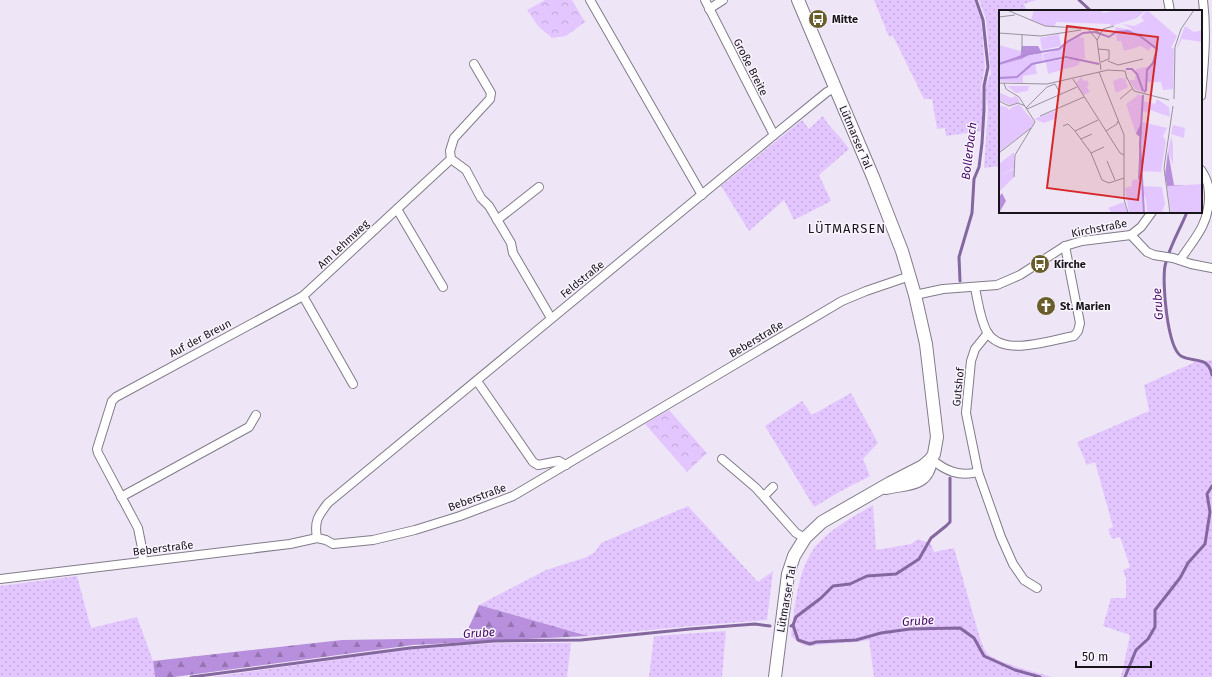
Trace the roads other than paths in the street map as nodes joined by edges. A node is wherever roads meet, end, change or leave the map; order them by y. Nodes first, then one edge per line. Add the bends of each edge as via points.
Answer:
1 (590, 0) edge
2 (705, 0) edge
3 (723, 0) edge
4 (798, 0) edge
5 (1168, 0) edge
6 (1203, 0) edge
7 (709, 9) junction
8 (1170, 10) edge
9 (474, 64) dead end
10 (1202, 82) edge
11 (835, 88) junction
12 (774, 135) junction
13 (450, 159) junction
14 (1202, 172) edge
15 (539, 187) dead end
16 (702, 195) junction
17 (397, 209) junction
18 (1151, 213) edge
19 (497, 220) junction
20 (1131, 235) junction
21 (1065, 246) junction
22 (1176, 259) junction
23 (1212, 268) edge
24 (910, 276) junction
25 (443, 287) dead end
26 (975, 288) junction
27 (915, 295) junction
28 (303, 296) junction
29 (551, 318) junction
30 (988, 333) junction
31 (477, 380) junction
32 (353, 384) dead end
33 (256, 415) dead end
34 (931, 459) junction
35 (722, 460) dead end
36 (566, 465) junction
37 (978, 472) junction
38 (774, 487) dead end
39 (764, 496) junction
40 (121, 497) junction
41 (318, 538) junction
42 (805, 538) junction
43 (143, 561) junction
44 (0, 579) edge
45 (1037, 588) dead end
46 (775, 677) edge

1 - 16 street
2 - 7 street, Große Breite
3 - 7 street
4 - 11 main road, Lütmarser Tal
5 - 8 street
6 - 10 street via 1205,40
7 - 12 street, Große Breite
9 - 13 street via 491,93 490,99 454,138
11 - 12 street, Feldstraße
11 - 24 main road, Lütmarser Tal via 899,243
12 - 16 street, Feldstraße
13 - 17 street, Am Lehmweg
13 - 19 street via 466,170 481,198
14 - 22 street via 1209,187 1207,218 1202,229
15 - 19 street
16 - 29 street, Feldstraße
17 - 25 street
17 - 28 street, Am Lehmweg
18 - 20 street, Kirchstraße
19 - 29 street
20 - 21 street, Kirchstraße via 1082,241
20 - 22 street via 1147,252
21 - 26 street, Kirchstraße via 1020,275 997,285
21 - 30 street, Kirchstraße via 1080,323 1074,336 1009,346 993,339
22 - 23 street
24 - 27 main road, Lütmarser Tal
24 - 36 street, Beberstraße via 866,291 821,312
26 - 27 street, Kirchstraße via 943,289
26 - 30 street
27 - 34 main road, Lütmarser Tal via 926,344 937,437
28 - 32 street
28 - 40 street, Auf der Breun via 112,401 97,449 99,458
29 - 31 street, Feldstraße
30 - 37 street, Gutshof via 975,349 971,361 966,413
31 - 36 street via 533,462 538,465 559,461
31 - 41 street, Feldstraße via 328,503 318,516
33 - 40 street via 249,427
34 - 37 street via 955,473 966,475
34 - 42 main road, Lütmarser Tal via 926,476 907,486 877,490 822,522
35 - 39 street
36 - 41 street, Beberstraße via 513,496 415,530 373,540 333,544
37 - 45 street, Gutshof via 1012,564 1024,580
38 - 39 street
39 - 42 street via 796,533
40 - 43 street, Auf der Breun via 138,528
41 - 43 street, Beberstraße via 290,544
42 - 46 main road, Lütmarser Tal via 794,556 788,574
43 - 44 street, Beberstraße

